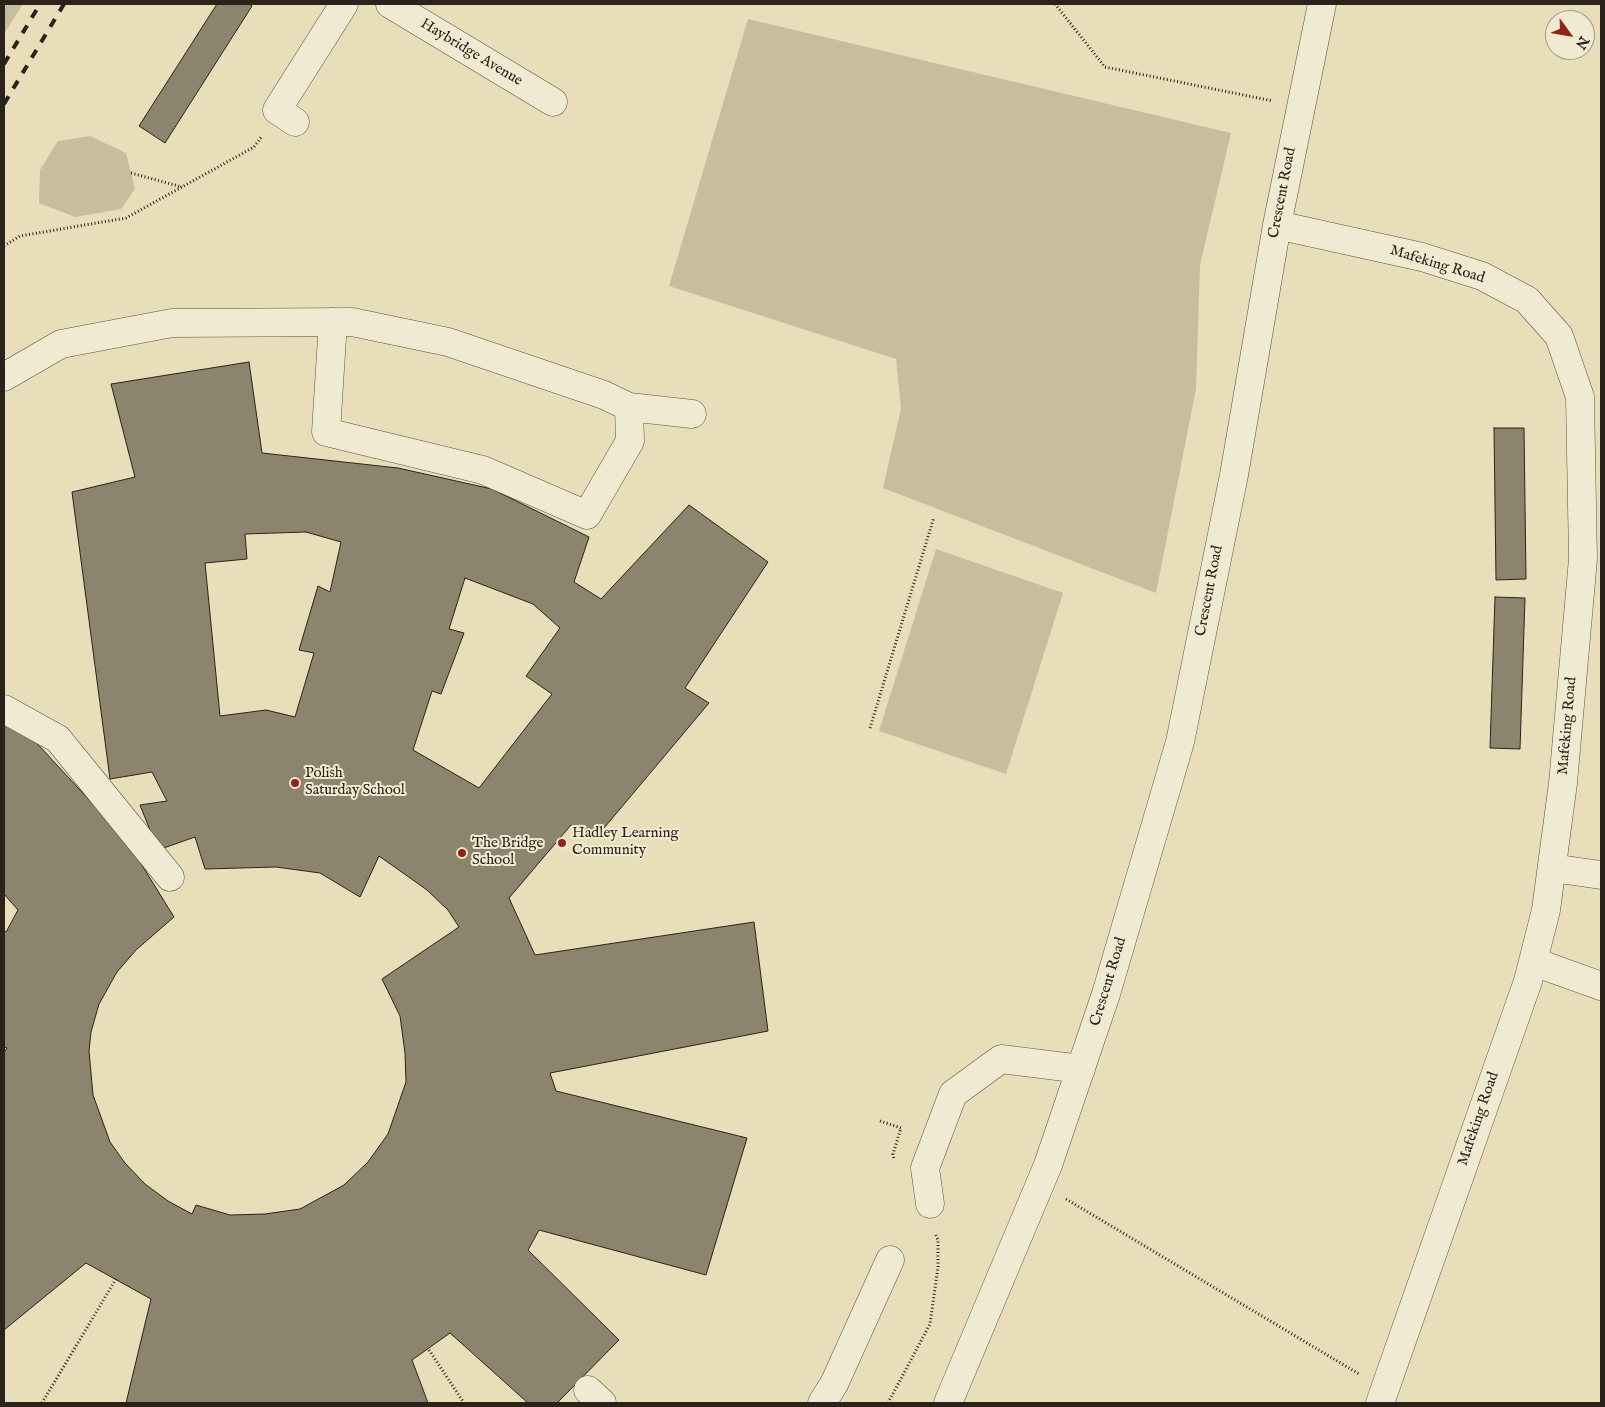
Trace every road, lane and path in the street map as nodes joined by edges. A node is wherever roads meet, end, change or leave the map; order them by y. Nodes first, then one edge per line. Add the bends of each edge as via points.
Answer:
1 (344, 4) edge
2 (390, 4) edge
3 (1055, 4) edge
4 (1322, 4) edge
5 (553, 102) dead end
6 (1278, 102) dead end
7 (277, 110) dead end
8 (263, 135) dead end
9 (131, 173) dead end
10 (182, 187) junction
11 (1277, 225) junction
12 (4, 246) edge
13 (333, 322) junction
14 (4, 377) edge
15 (629, 407) junction
16 (692, 414) dead end
17 (934, 518) dead end
18 (4, 709) edge
19 (870, 728) dead end
20 (1552, 868) junction
21 (1601, 875) edge
22 (170, 878) dead end
23 (1534, 962) junction
24 (1601, 986) edge
25 (1081, 1069) junction
26 (1048, 1182) junction
27 (930, 1204) dead end
28 (890, 1260) dead end
29 (116, 1279) dead end
30 (429, 1350) dead end
31 (1382, 1396) edge
32 (42, 1403) edge
33 (464, 1403) edge
34 (822, 1403) edge
35 (948, 1403) edge

1 - 7 street
2 - 5 street, Haybridge Avenue
3 - 6 path via 1105,67
4 - 11 street, Crescent Road
8 - 10 path via 254,147
9 - 10 path
10 - 12 path via 126,218 20,236
11 - 20 street, Mafeking Road via 1422,257 1482,276 1527,300 1559,336 1580,397 1583,559
11 - 25 street, Crescent Road via 1234,475 1180,742
13 - 14 street via 172,323 61,344
13 - 15 street via 352,322 448,342 604,395
13 - 15 street via 326,432 483,470 587,515 630,441
15 - 16 street
17 - 19 path
18 - 22 street via 58,740
20 - 21 street
20 - 23 street, Mafeking Road
23 - 24 street
23 - 31 street, Mafeking Road
25 - 26 street, Crescent Road
25 - 27 street via 1001,1059 953,1094 925,1168
26 - 31 path
26 - 35 street, Crescent Road
28 - 34 street via 834,1384
29 - 32 path
30 - 33 path

